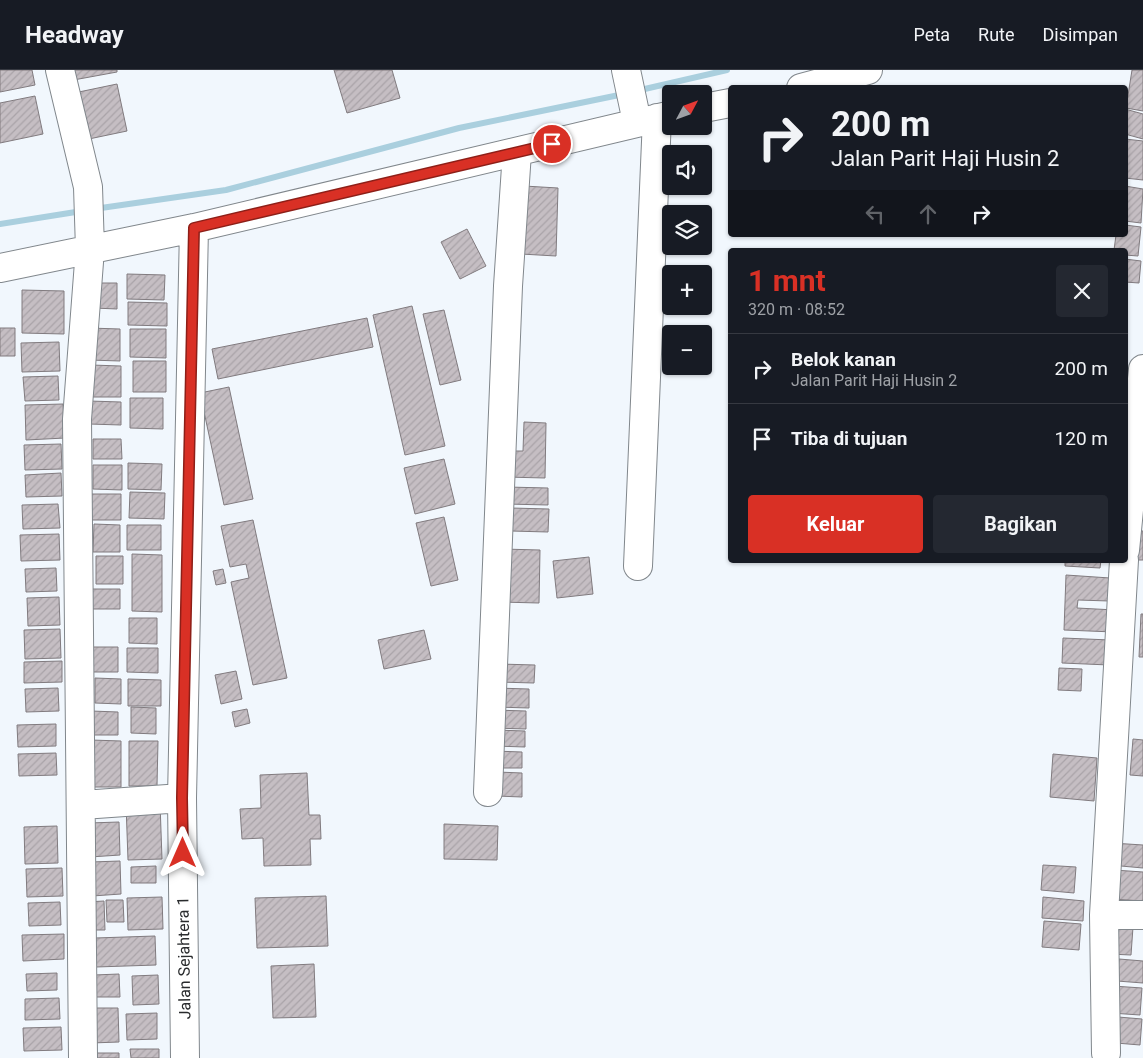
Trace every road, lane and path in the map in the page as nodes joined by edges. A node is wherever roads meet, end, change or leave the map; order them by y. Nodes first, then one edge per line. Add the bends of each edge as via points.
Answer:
1 (60, 70) edge
2 (868, 70) edge
3 (626, 72) edge
4 (809, 79) edge
5 (728, 103) edge
6 (712, 106) edge
7 (649, 115) edge
8 (518, 152) junction
9 (194, 228) junction
10 (90, 248) junction
11 (0, 268) edge
12 (1143, 369) edge
13 (1128, 520) edge
14 (1124, 563) edge
15 (638, 566) dead end
16 (488, 792) dead end
17 (182, 798) junction
18 (82, 805) junction
19 (1104, 915) junction
20 (1143, 915) edge
21 (1106, 1053) dead end
22 (83, 1058) edge
23 (185, 1058) edge

1 - 10 street via 88,187
2 - 4 street
3 - 7 street
5 - 6 street
7 - 8 street
7 - 15 street
8 - 9 street
8 - 16 street via 508,286
9 - 10 street
9 - 17 street, Jalan Sejahtera 1
10 - 11 street
10 - 18 street via 77,419
12 - 13 street
14 - 19 street
17 - 18 street
17 - 23 street, Jalan Sejahtera 1
18 - 22 street
19 - 20 street
19 - 21 street

